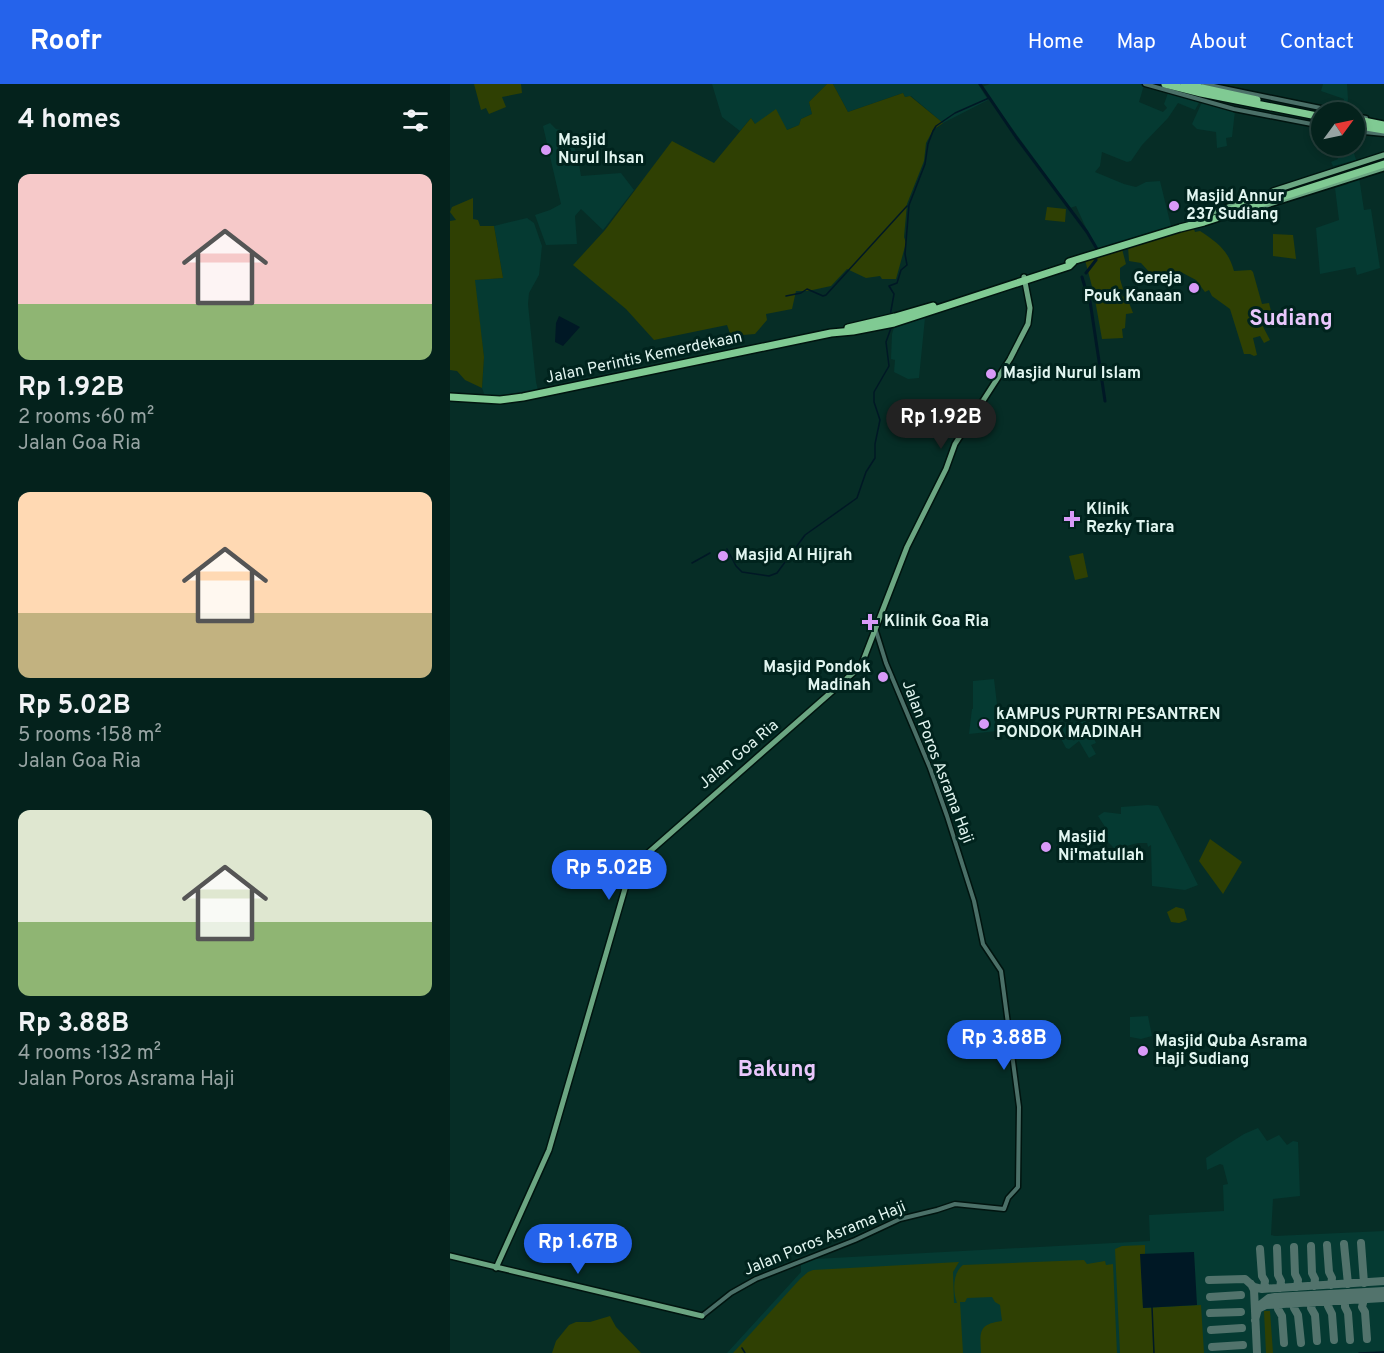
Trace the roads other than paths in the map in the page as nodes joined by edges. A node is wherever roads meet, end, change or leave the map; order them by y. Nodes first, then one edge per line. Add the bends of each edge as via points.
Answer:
1 (1145, 84) edge
2 (1165, 84) edge
3 (1184, 84) edge
4 (1204, 84) edge
5 (1311, 106) edge
6 (1311, 110) edge
7 (1311, 115) edge
8 (1365, 119) edge
9 (1384, 123) edge
10 (1311, 124) edge
11 (1365, 128) edge
12 (1365, 131) edge
13 (1384, 132) edge
14 (1384, 162) edge
15 (1024, 279) junction
16 (450, 397) edge
17 (875, 630) junction
18 (450, 1256) edge
19 (496, 1268) junction
20 (702, 1316) joint

1 - 10 street via 1234,109
2 - 7 highway
3 - 6 highway
4 - 5 street
8 - 9 highway
11 - 13 highway
12 - 13 street
14 - 15 highway, Jalan Perintis Kemerdekaan
15 - 16 highway, Jalan Perintis Kemerdekaan via 843,330 523,397
15 - 17 main road, Jalan Goa Ria via 1030,314 1027,327 956,444 907,547
17 - 19 main road, Jalan Goa Ria via 859,669 630,868 549,1150
17 - 20 street, Jalan Poros Asrama Haji via 948,816 983,944 1001,971 1019,1107 1018,1187 1004,1209 955,1204 896,1220 756,1279
18 - 19 main road
19 - 20 main road

